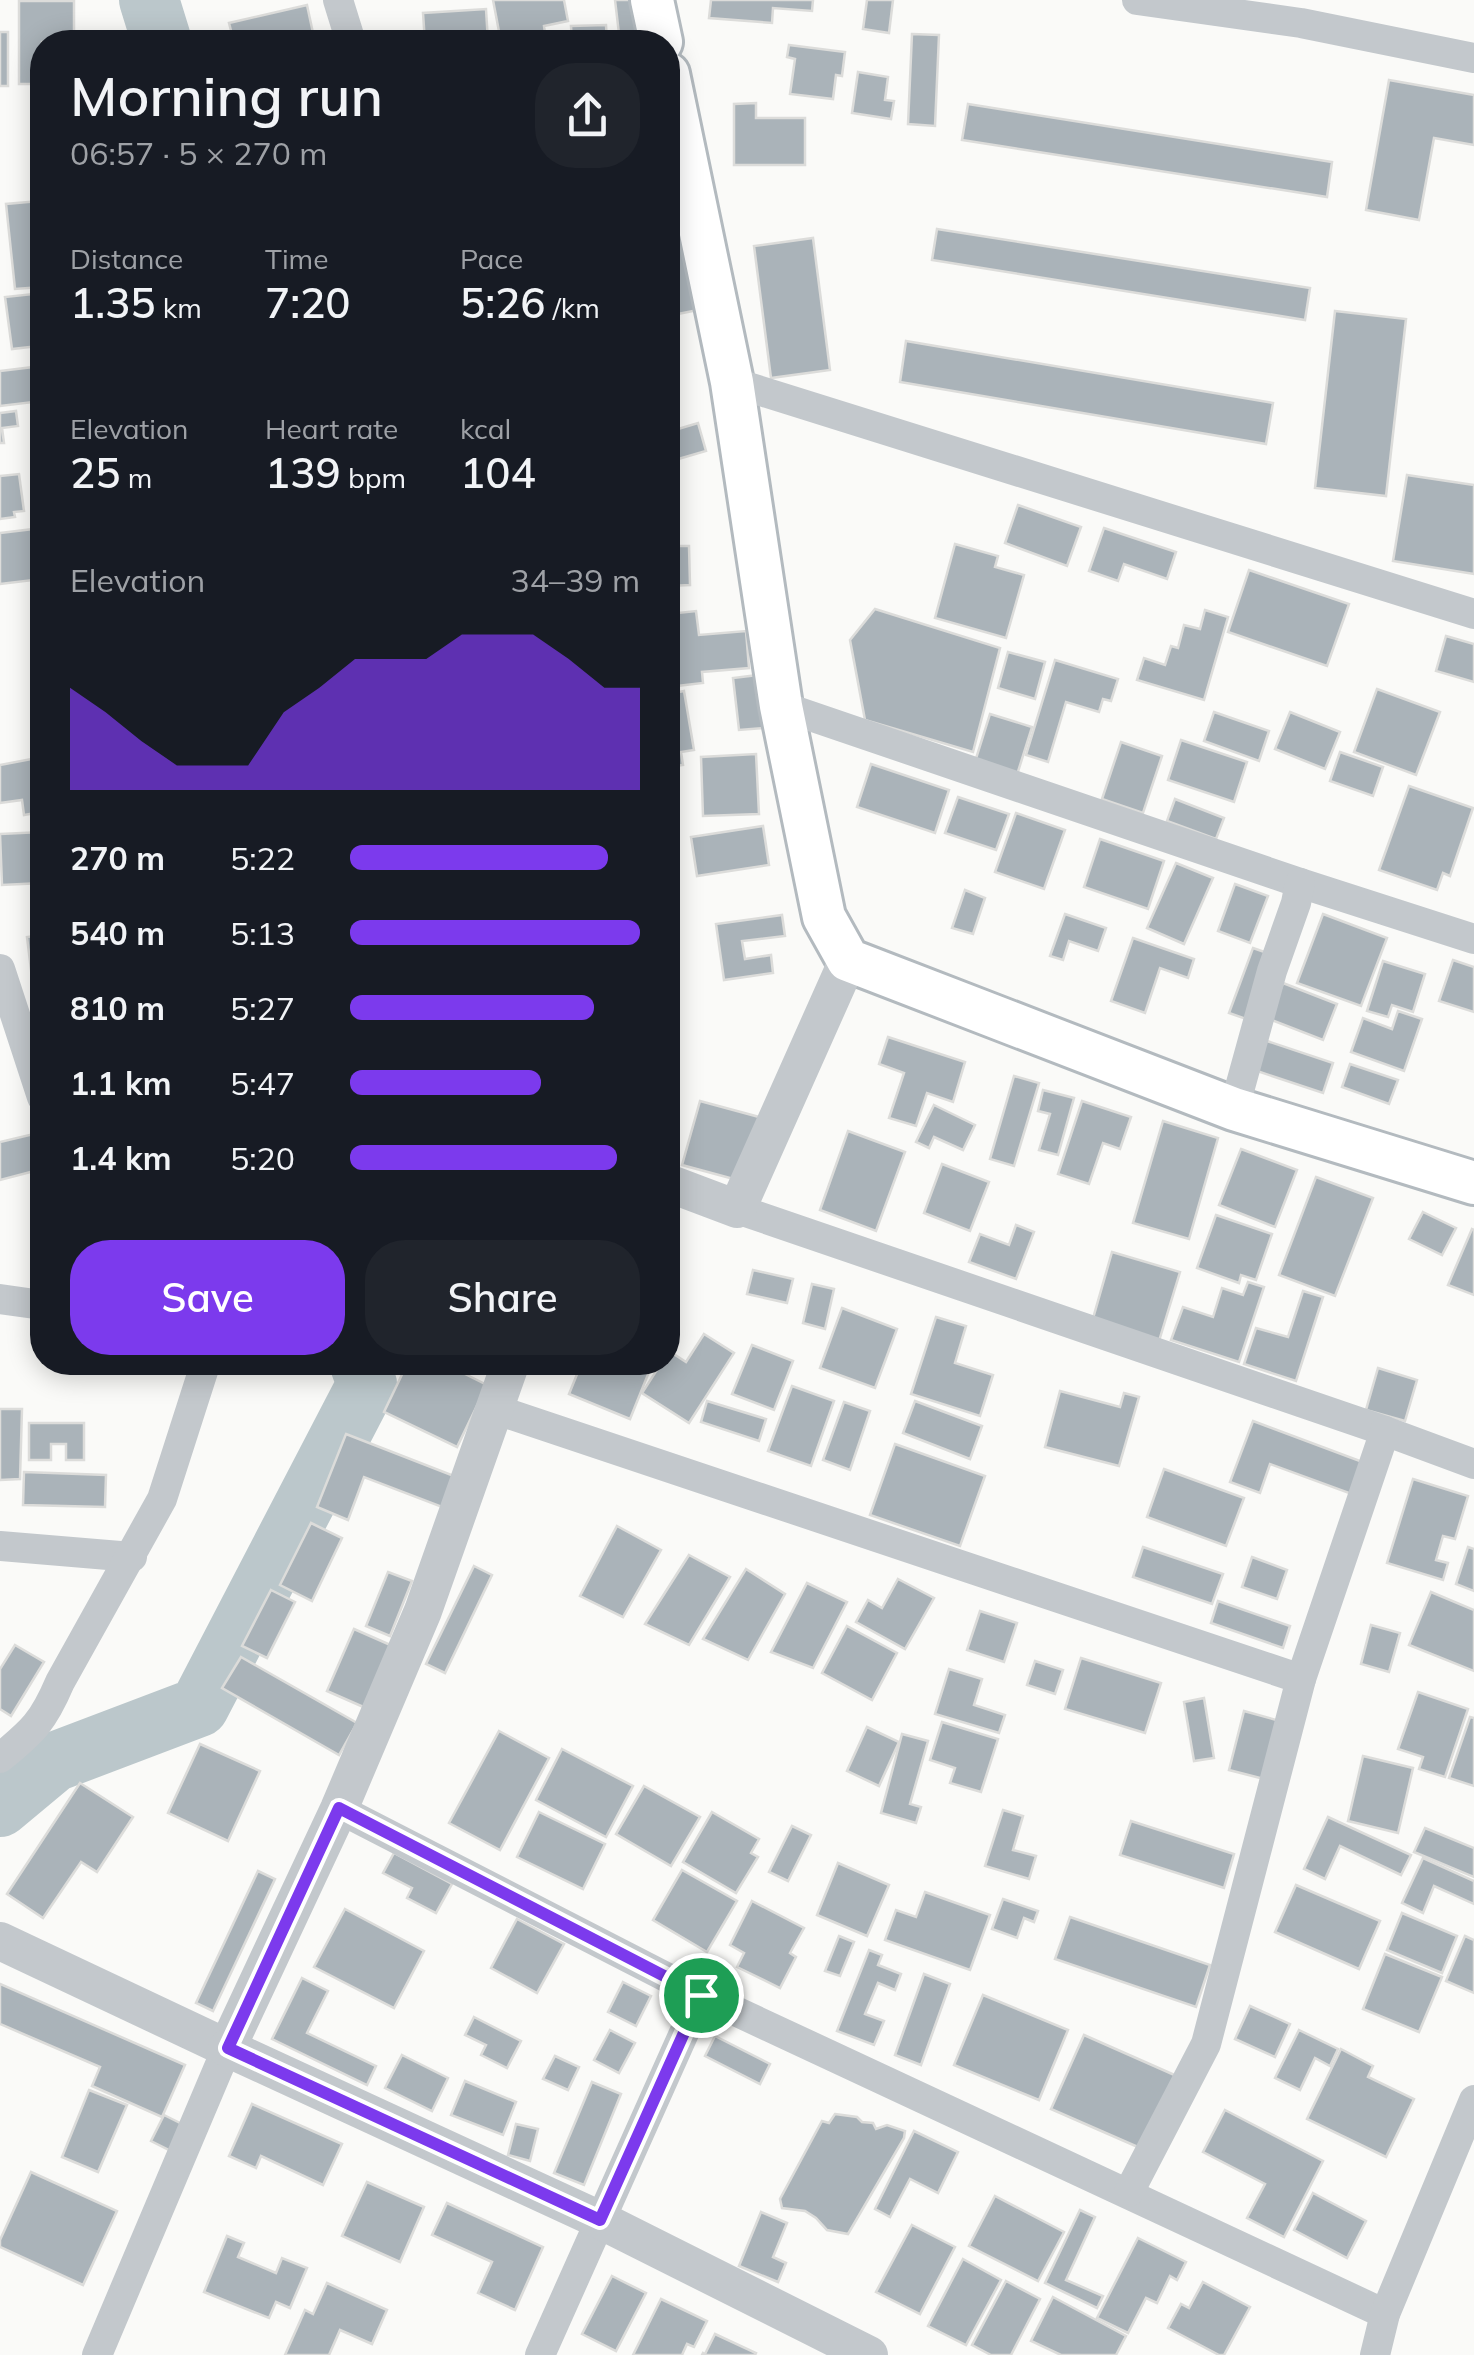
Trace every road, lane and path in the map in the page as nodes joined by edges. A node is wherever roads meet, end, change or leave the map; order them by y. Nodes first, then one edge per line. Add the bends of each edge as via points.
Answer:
1 (338, 0) edge
2 (652, 0) edge
3 (1137, 0) edge
4 (1303, 12) edge
5 (347, 30) edge
6 (658, 30) edge
7 (1474, 58) edge
8 (680, 132) edge
9 (732, 382) junction
10 (1474, 614) edge
11 (781, 706) junction
12 (1300, 883) junction
13 (1474, 939) edge
14 (848, 960) junction
15 (0, 970) edge
16 (30, 1061) edge
17 (1234, 1109) junction
18 (1474, 1184) edge
19 (680, 1188) edge
20 (737, 1209) junction
21 (0, 1300) edge
22 (30, 1304) edge
23 (202, 1375) edge
24 (506, 1375) edge
25 (494, 1409) junction
26 (1385, 1431) junction
27 (1474, 1464) edge
28 (0, 1546) edge
29 (132, 1557) junction
30 (1301, 1679) junction
31 (0, 1758) edge
32 (339, 1808) junction
33 (0, 1941) edge
34 (701, 1995) junction
35 (228, 2048) junction
36 (1474, 2100) edge
37 (1128, 2192) junction
38 (600, 2220) junction
39 (1385, 2314) junction
40 (830, 2346) edge
41 (106, 2352) edge
42 (540, 2355) edge
43 (870, 2355) edge
44 (1374, 2355) edge

1 - 5 street
2 - 6 main road
3 - 4 street
4 - 7 street
8 - 9 main road
9 - 10 street
9 - 11 main road
11 - 12 street
11 - 14 main road via 824,917
12 - 13 street
12 - 17 street
14 - 17 main road
14 - 20 street
15 - 16 street
17 - 18 main road
19 - 20 street
20 - 26 street
21 - 22 street
23 - 29 street via 162,1499
24 - 25 street
25 - 30 street
25 - 32 street via 423,1611
26 - 27 street
26 - 30 street
28 - 29 street
29 - 31 street via 48,1710
30 - 37 street via 1206,2044
32 - 34 street
32 - 35 street
33 - 35 street
34 - 37 street
34 - 38 street
35 - 38 street
35 - 41 street
36 - 39 street
37 - 39 street
38 - 40 street
38 - 42 street
39 - 44 street
40 - 43 street

